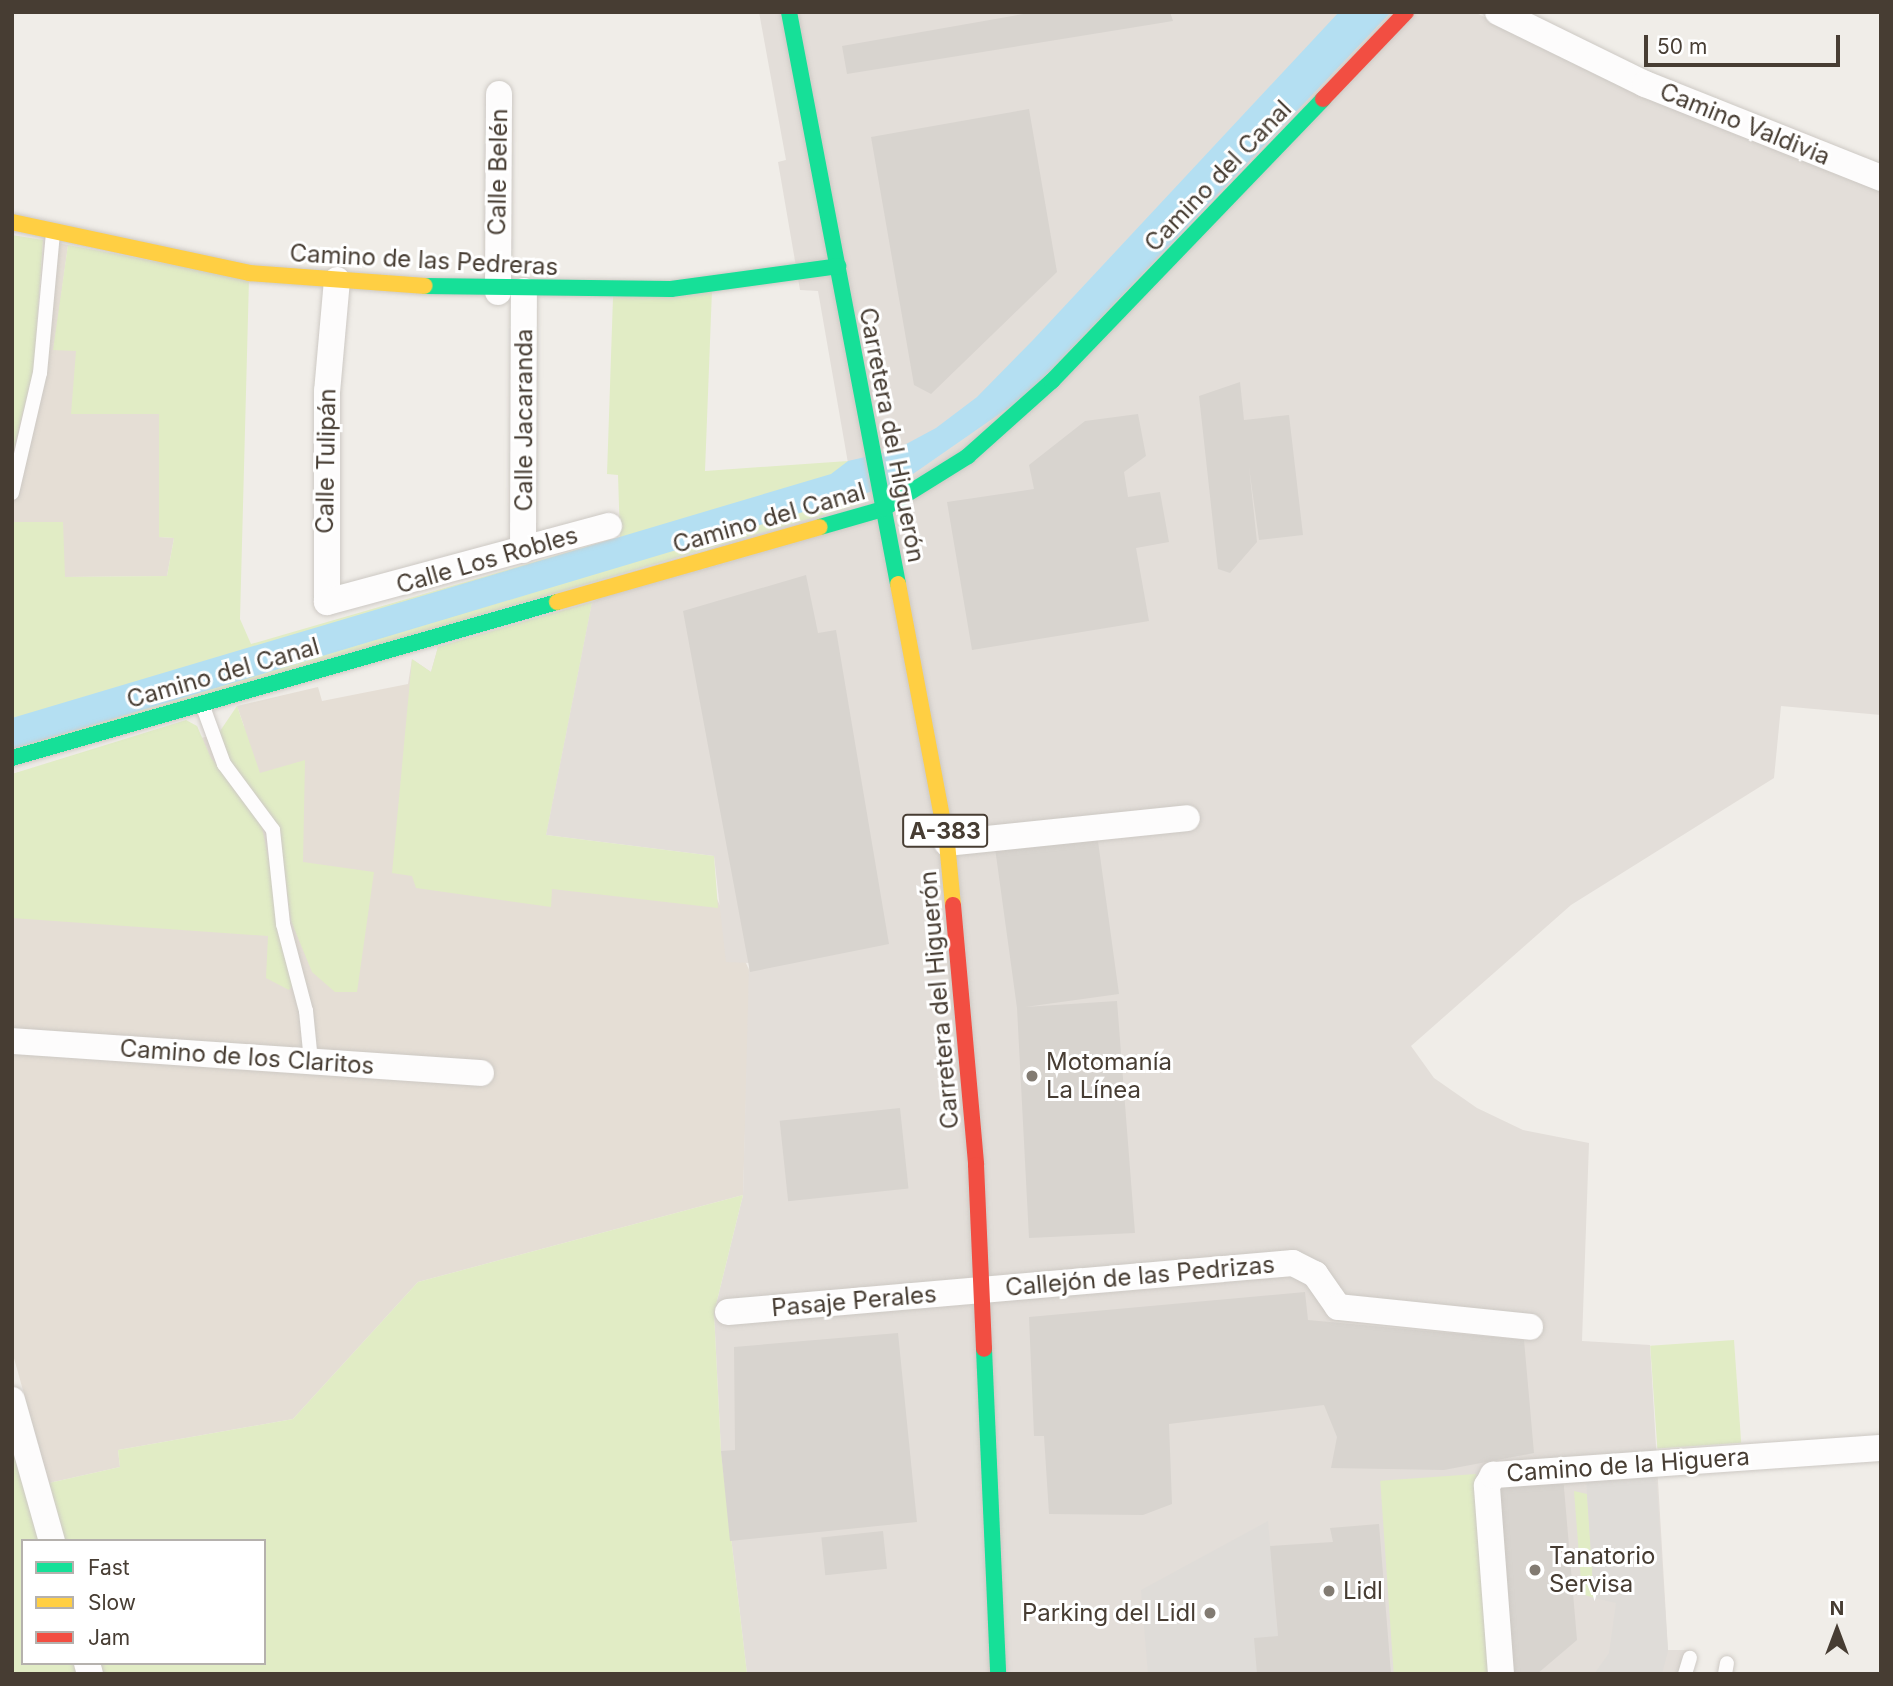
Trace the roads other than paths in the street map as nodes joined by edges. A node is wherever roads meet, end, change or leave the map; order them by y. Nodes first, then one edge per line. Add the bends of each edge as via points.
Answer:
1 (789, 12) edge
2 (1406, 12) edge
3 (1498, 12) edge
4 (499, 94) dead end
5 (1881, 178) edge
6 (12, 222) edge
7 (54, 230) junction
8 (838, 266) junction
9 (337, 280) junction
10 (511, 292) junction
11 (12, 493) edge
12 (883, 509) junction
13 (609, 526) dead end
14 (523, 550) junction
15 (365, 595) joint
16 (202, 702) junction
17 (12, 758) edge
18 (1187, 818) dead end
19 (947, 843) junction
20 (12, 1041) edge
21 (311, 1061) junction
22 (481, 1073) dead end
23 (980, 1290) junction
24 (728, 1312) dead end
25 (1530, 1327) dead end
26 (12, 1400) edge
27 (1881, 1448) edge
28 (51, 1539) edge
29 (1690, 1658) dead end
30 (993, 1670) edge
31 (1501, 1674) edge
32 (1685, 1674) edge

1 - 8 street, Carretera del Higuerón / A-383
2 - 12 street, Camino del Canal via 1052,381 968,456
3 - 5 street, Camino Valdivia via 1645,84
4 - 10 street, Calle Belén
6 - 7 street, Camino de las Pedreras
7 - 9 street, Camino de las Pedreras via 250,273
7 - 11 lane via 40,373
8 - 10 street, Camino de las Pedreras via 671,289
8 - 12 street, Carretera del Higuerón / A-383
9 - 10 street, Camino de las Pedreras
9 - 15 street, Calle Tulipán via 327,391 322,593 331,603
10 - 14 street, Calle Jacaranda
12 - 16 street, Camino del Canal
12 - 19 street, Carretera del Higuerón / A-383
13 - 14 street, Calle Los Robles
14 - 15 street, Calle Los Robles
16 - 17 street, Camino del Canal
16 - 21 lane via 224,764 273,830 283,924 306,1011
18 - 19 street
19 - 23 street, Carretera del Higuerón / A-383 via 962,976
20 - 21 street, Camino de los Claritos
21 - 22 street, Camino de los Claritos
23 - 24 street, Pasaje Perales
23 - 25 street, Callejón de las Pedrizas via 1293,1263 1315,1274 1338,1307
23 - 30 street, Carretera del Higuerón / A-383
26 - 28 street
27 - 31 street, Camino de la Higuera via 1493,1475 1487,1486
29 - 32 lane

